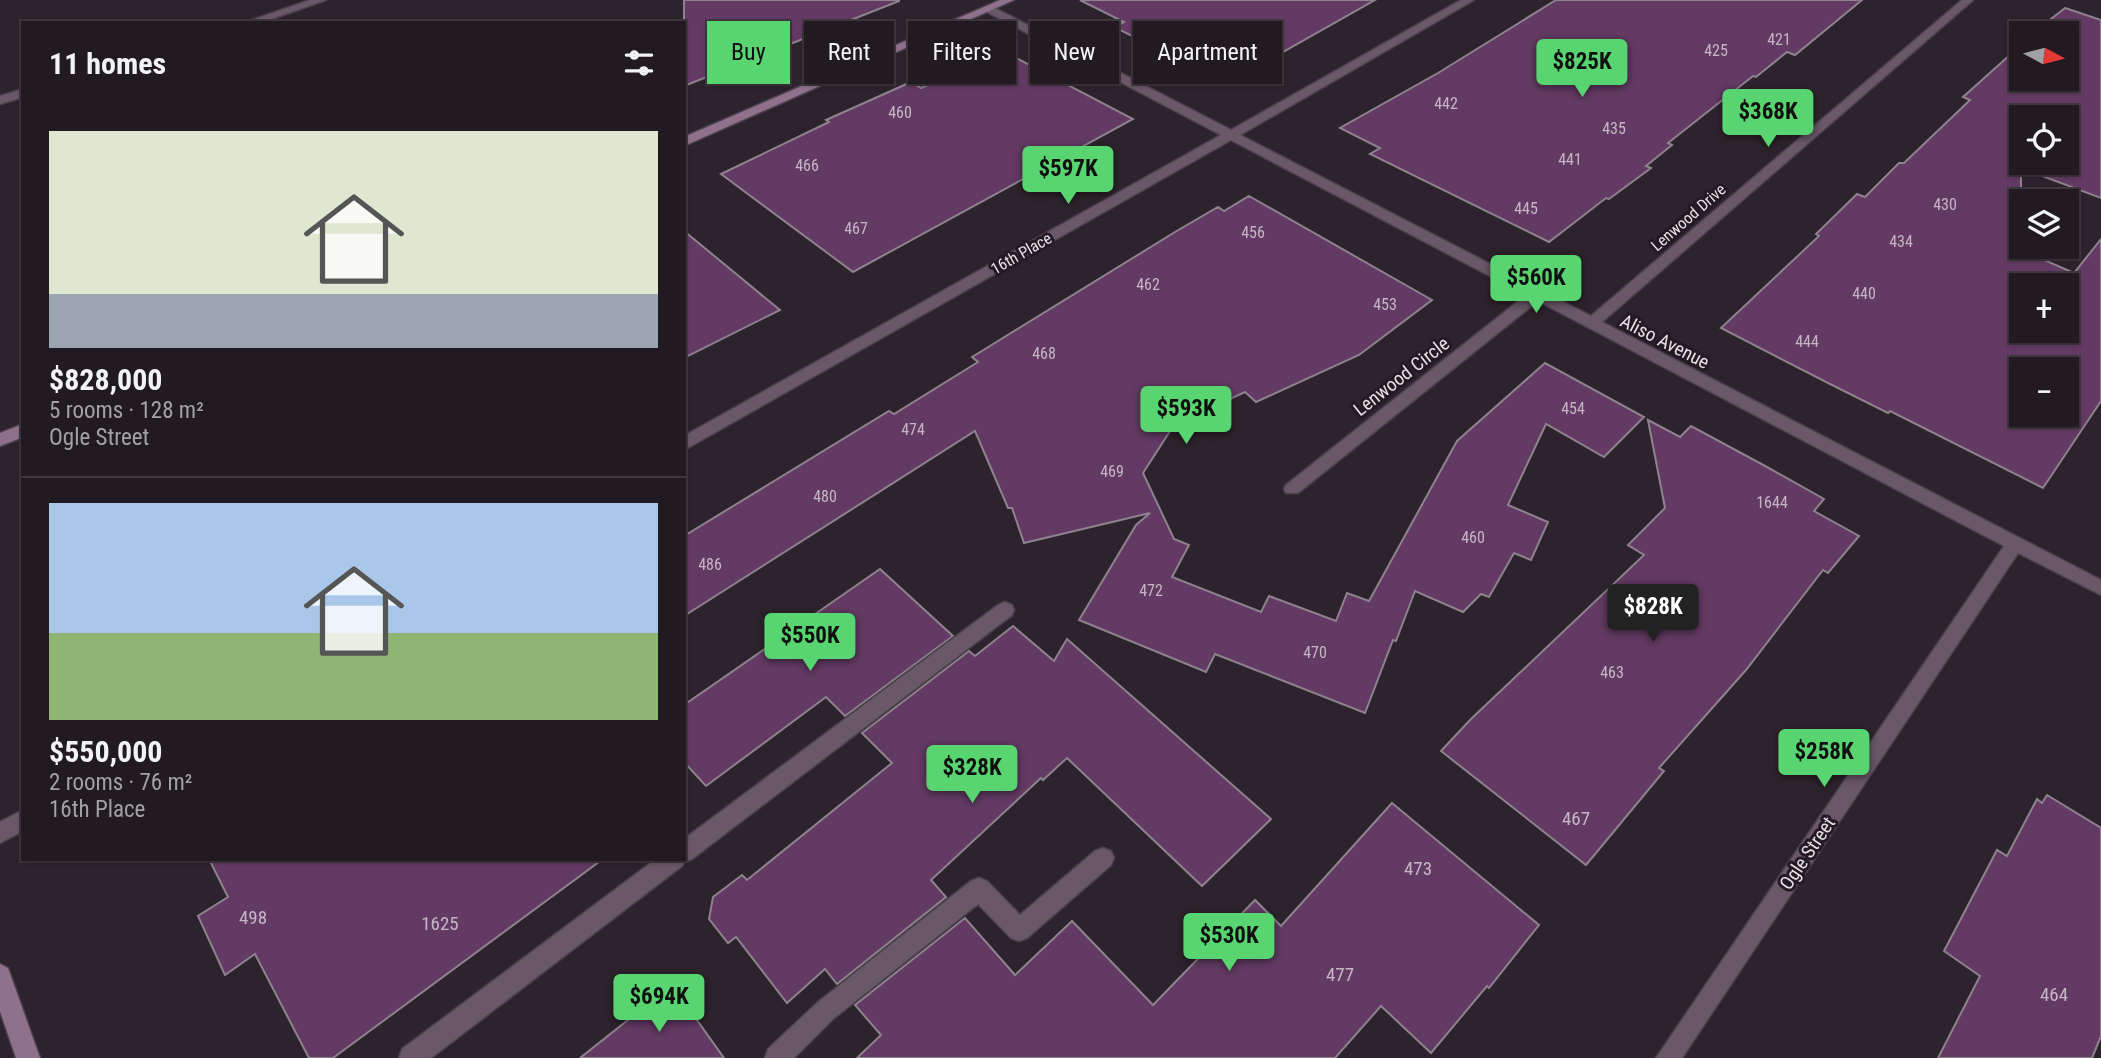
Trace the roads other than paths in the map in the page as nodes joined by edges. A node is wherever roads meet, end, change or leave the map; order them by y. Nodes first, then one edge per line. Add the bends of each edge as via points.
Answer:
1 (321, 0) edge
2 (1009, 0) edge
3 (1469, 0) edge
4 (1968, 0) edge
5 (989, 9) junction
6 (254, 21) edge
7 (21, 94) edge
8 (0, 100) edge
9 (1229, 134) junction
10 (686, 141) edge
11 (1536, 295) junction
12 (1590, 324) junction
13 (21, 431) edge
14 (0, 440) edge
15 (686, 443) edge
16 (1292, 489) dead end
17 (2015, 544) junction
18 (2101, 589) edge
19 (1006, 610) dead end
20 (21, 821) edge
21 (0, 833) edge
22 (686, 850) edge
23 (1103, 858) dead end
24 (671, 861) edge
25 (0, 976) edge
26 (28, 1058) edge
27 (411, 1058) edge
28 (777, 1058) edge
29 (1668, 1058) edge

1 - 6 street
2 - 5 street
3 - 9 street, 16th Place
4 - 12 street, Lenwood Drive
5 - 9 street, Aliso Avenue
5 - 10 street
7 - 8 street
9 - 11 street, Aliso Avenue
9 - 15 street, 16th Place
11 - 12 street, Aliso Avenue
11 - 16 street, Lenwood Circle
12 - 17 street, Aliso Avenue
13 - 14 street
17 - 18 street, Aliso Avenue
17 - 29 street, Ogle Street
19 - 22 street
20 - 21 street
23 - 28 street via 1018,930 979,889 825,1010
24 - 27 street
25 - 26 street

